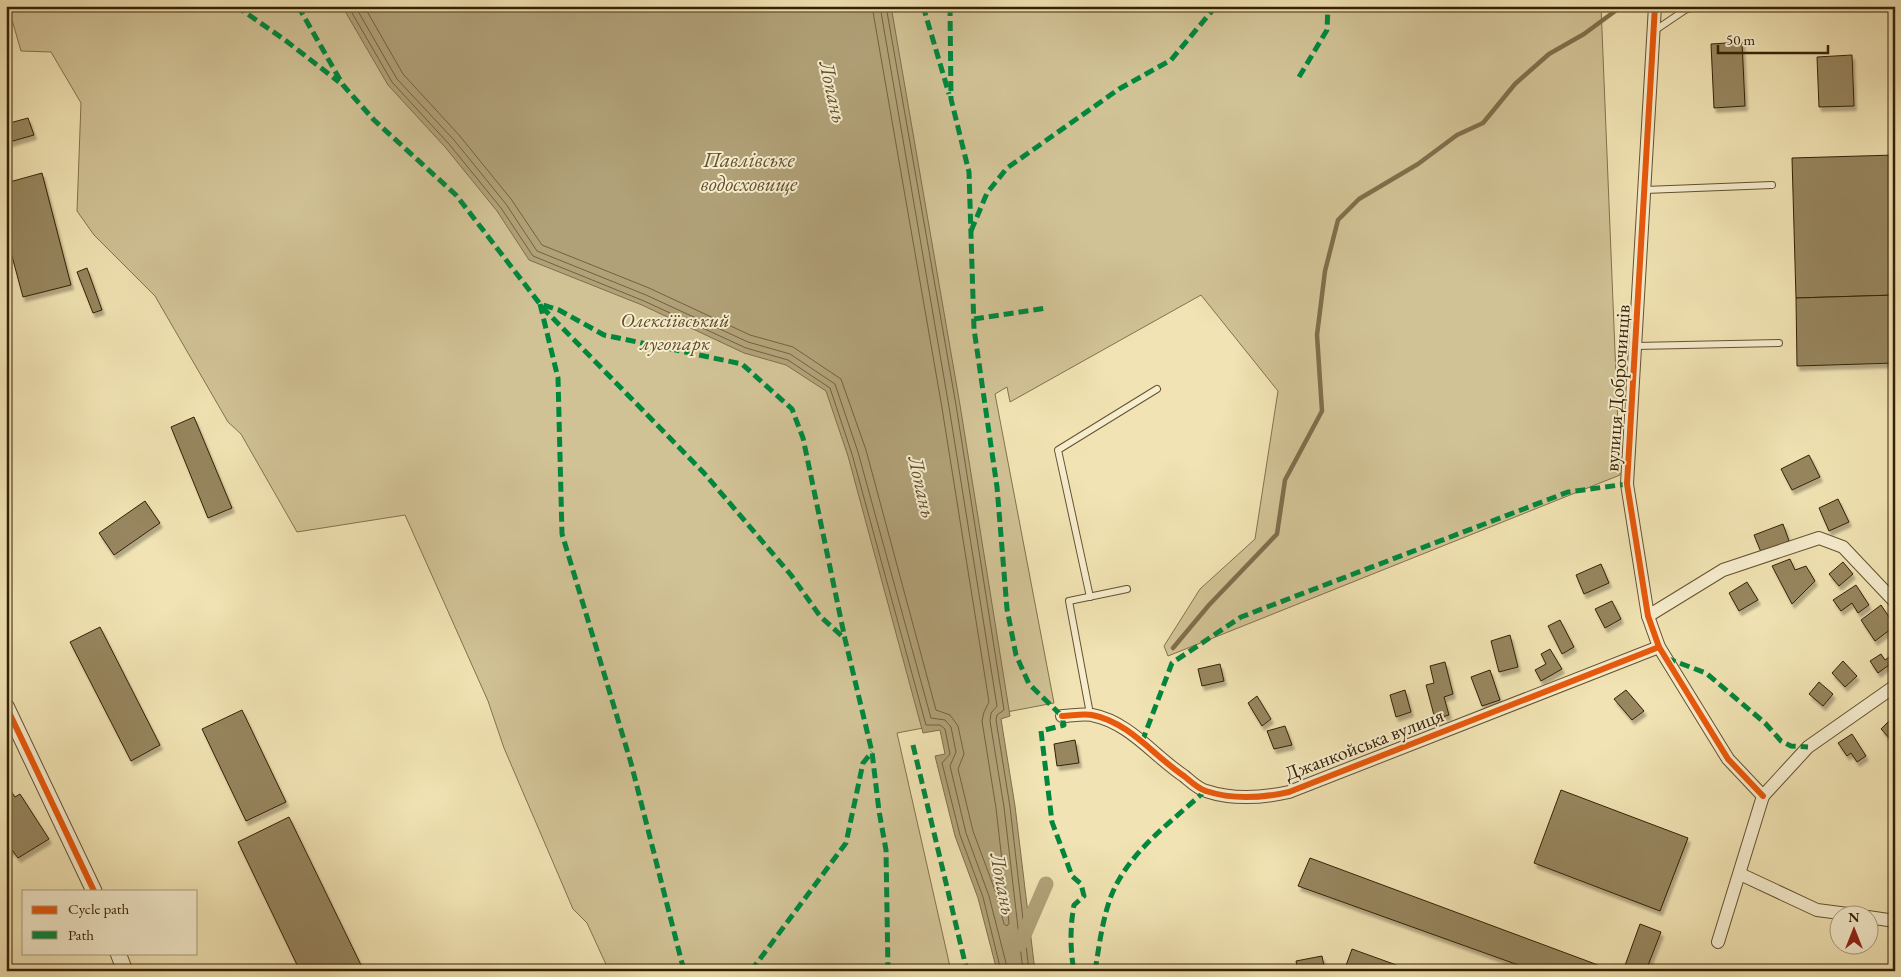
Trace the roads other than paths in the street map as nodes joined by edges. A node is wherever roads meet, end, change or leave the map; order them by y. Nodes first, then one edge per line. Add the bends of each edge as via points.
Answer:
1 (1655, 6) edge
2 (1696, 6) edge
3 (1654, 32) junction
4 (1772, 185) dead end
5 (1645, 190) junction
6 (1779, 343) dead end
7 (1636, 346) junction
8 (1157, 389) dead end
9 (1127, 589) dead end
10 (1090, 597) junction
11 (1895, 602) edge
12 (1648, 616) junction
13 (1659, 647) junction
14 (1895, 686) edge
15 (6, 706) edge
16 (1090, 714) junction
17 (1062, 716) dead end
18 (1763, 796) junction
19 (1740, 874) junction
20 (94, 890) edge
21 (1828, 911) edge
22 (1878, 918) edge
23 (1895, 921) edge
24 (1718, 942) dead end
25 (118, 954) edge
26 (125, 971) edge

1 - 3 street, вулиця Доброчинців
2 - 3 lane
3 - 5 street, вулиця Доброчинців
4 - 5 lane
5 - 7 street, вулиця Доброчинців
6 - 7 lane
7 - 12 street, вулиця Доброчинців via 1627,484
8 - 10 lane via 1058,450
9 - 10 lane
10 - 16 lane via 1069,601
11 - 12 street via 1844,547 1819,538 1722,570
12 - 13 street, вулиця Доброчинців
13 - 16 street, Джанкойська вулиця via 1272,796 1250,798 1205,791 1124,729
13 - 18 street, вулиця Доброчинців via 1728,759
14 - 18 street via 1808,747
15 - 20 street
16 - 17 street
18 - 19 street
19 - 21 street via 1817,910
19 - 24 street
22 - 23 street
25 - 26 street

